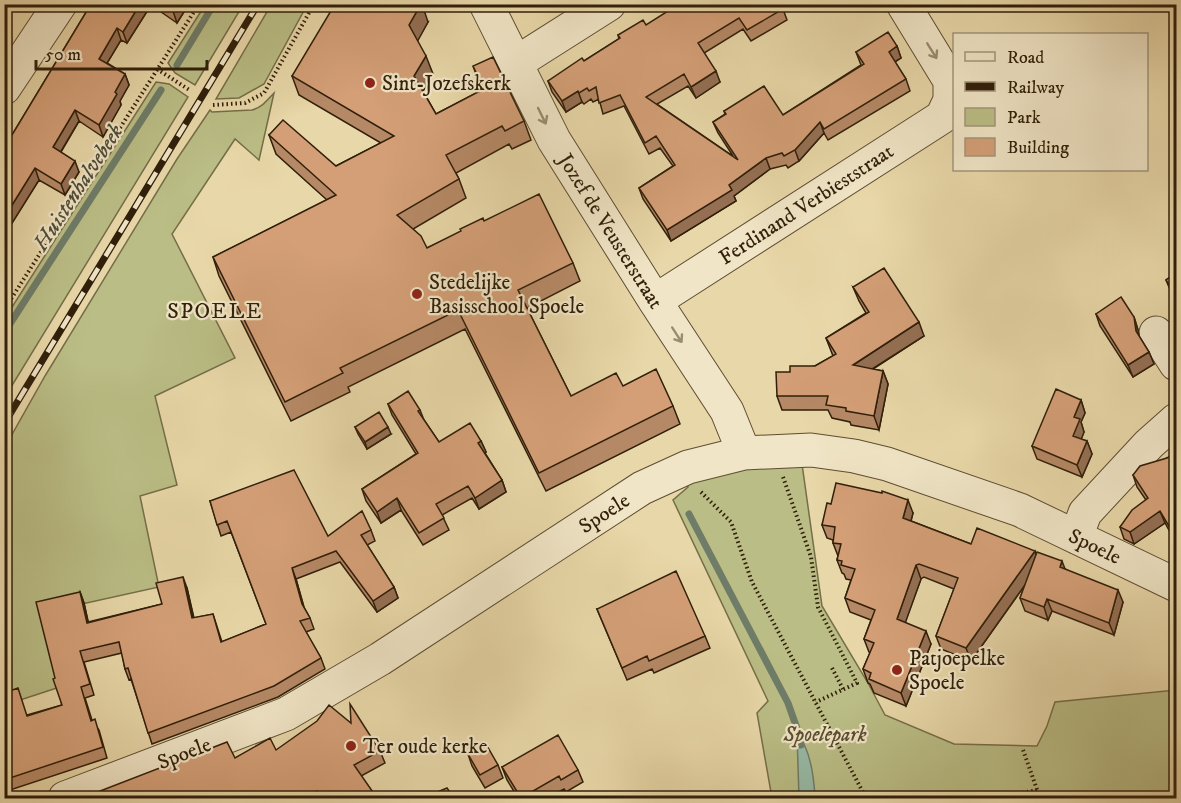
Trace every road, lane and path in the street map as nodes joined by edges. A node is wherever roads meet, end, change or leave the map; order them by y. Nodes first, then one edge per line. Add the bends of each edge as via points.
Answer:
1 (60, 4) edge
2 (199, 4) edge
3 (314, 4) edge
4 (486, 4) edge
5 (609, 4) edge
6 (903, 4) edge
7 (516, 63) junction
8 (157, 69) junction
9 (4, 88) edge
10 (191, 91) dead end
11 (213, 105) dead end
12 (655, 301) junction
13 (4, 310) edge
14 (1156, 333) dead end
15 (1176, 364) edge
16 (1176, 420) edge
17 (758, 452) junction
18 (687, 467) junction
19 (1076, 537) junction
20 (1176, 585) edge
21 (832, 668) dead end
22 (843, 689) junction
23 (816, 702) junction
24 (1023, 750) dead end
25 (1037, 790) junction
26 (66, 798) edge
27 (866, 798) edge
28 (996, 798) edge
29 (1040, 798) edge

1 - 9 street
2 - 8 path
3 - 11 path via 264,93 245,103
4 - 7 street, Jozef de Veusterstraat
5 - 7 street
6 -> 12 street, Ferdinand Verbieststraat via 950,81 950,100 942,117
7 -> 12 street, Jozef de Veusterstraat via 554,140
8 - 10 path
8 - 13 path
12 -> 17 street, Jozef de Veusterstraat
14 - 15 street
16 - 19 street via 1085,513
17 - 18 street, Spoele
17 - 19 street, Spoele via 811,450 887,464 1020,510
17 - 22 path via 811,557 818,607 857,682
18 - 23 path via 693,483 731,522 752,582
18 - 26 street, Spoele via 642,488 380,659 286,714
19 - 20 street, Spoele
21 - 22 path
22 - 23 path
23 - 27 path
24 - 25 path
25 - 28 path
25 - 29 path

